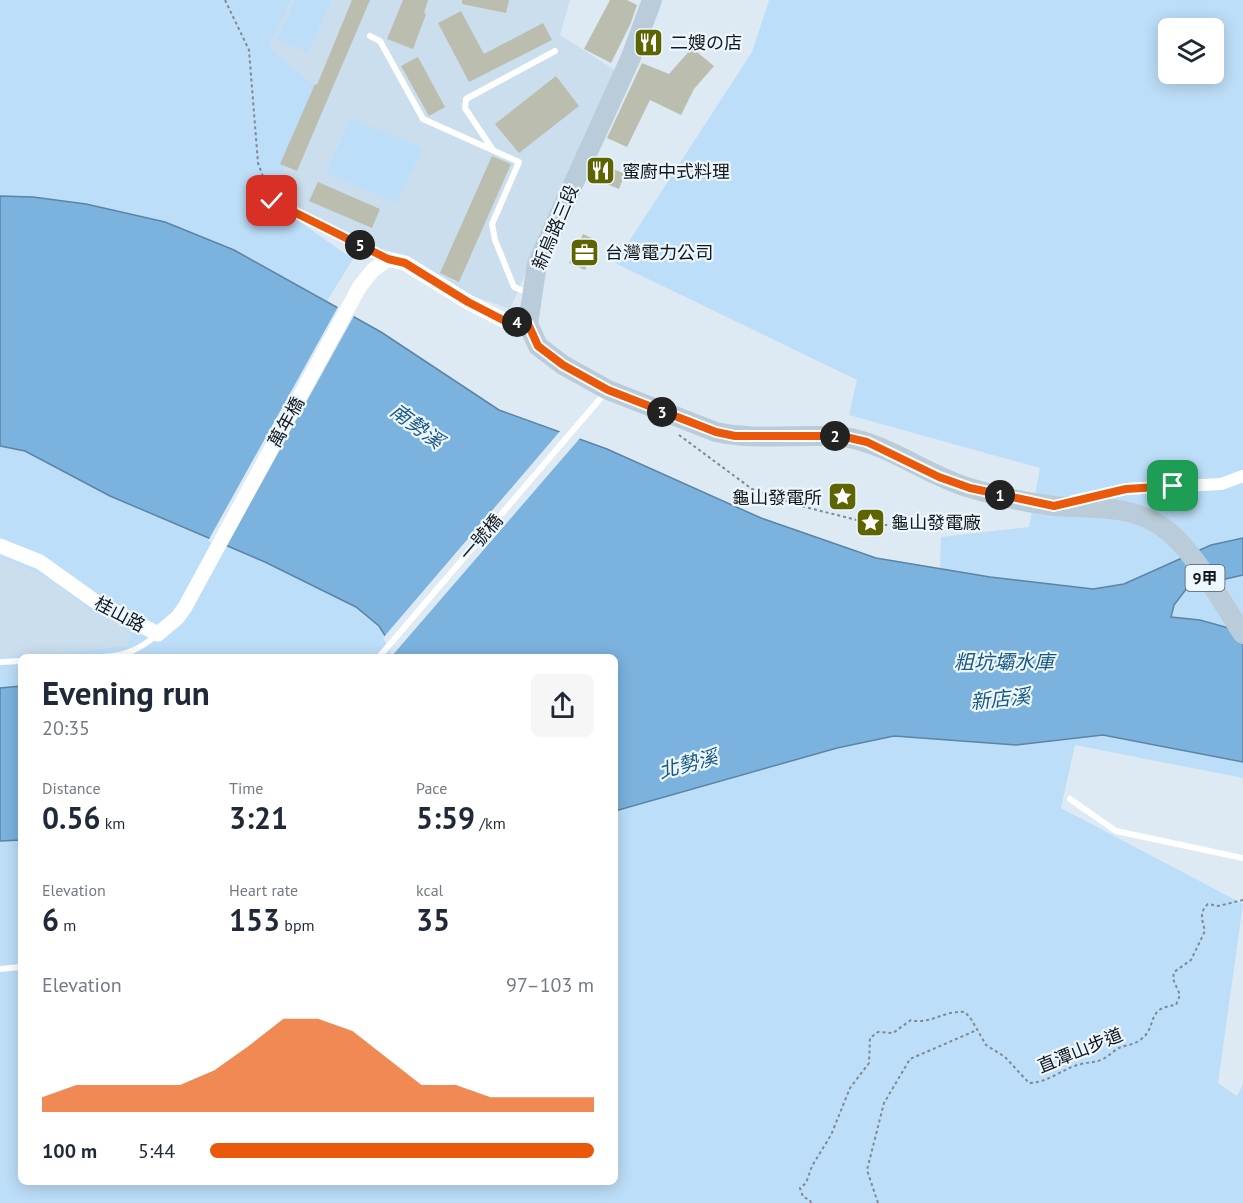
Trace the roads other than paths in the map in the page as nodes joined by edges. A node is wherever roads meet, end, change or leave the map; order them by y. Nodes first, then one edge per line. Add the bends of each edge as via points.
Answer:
1 (652, 0) edge
2 (370, 36) dead end
3 (555, 51) dead end
4 (494, 150) junction
5 (531, 294) junction
6 (528, 324) junction
7 (608, 390) junction
8 (1243, 476) edge
9 (1054, 506) junction
10 (0, 546) edge
11 (212, 558) joint
12 (158, 634) junction
13 (1243, 634) edge
14 (126, 654) edge
15 (382, 654) edge
16 (18, 661) edge
17 (0, 662) edge
18 (1070, 799) dead end
19 (1243, 858) edge
20 (18, 967) edge
21 (0, 969) edge

1 - 5 main road, 新烏路三段 via 631,57 537,264
2 - 4 lane via 381,41 423,119
3 - 4 lane via 466,99 465,108
4 - 5 lane via 519,162 492,224 495,240 514,287
5 - 6 main road, 新烏路三段
6 - 7 main road, 9甲 via 538,346
6 - 11 street, 萬年橋 via 503,320 405,263 388,259 373,270 360,286
7 - 9 main road, 9甲 via 735,436 841,436 867,442 970,488
7 - 15 lane, 一號橋
8 - 9 street via 1221,484 1126,489
9 - 13 main road, 9甲 via 1119,509 1162,526 1191,556
10 - 12 street, 桂山路 via 40,562 96,602
11 - 12 street, 桂山路 via 185,607
12 - 14 lane
16 - 17 lane
18 - 19 lane via 1116,831
20 - 21 lane

